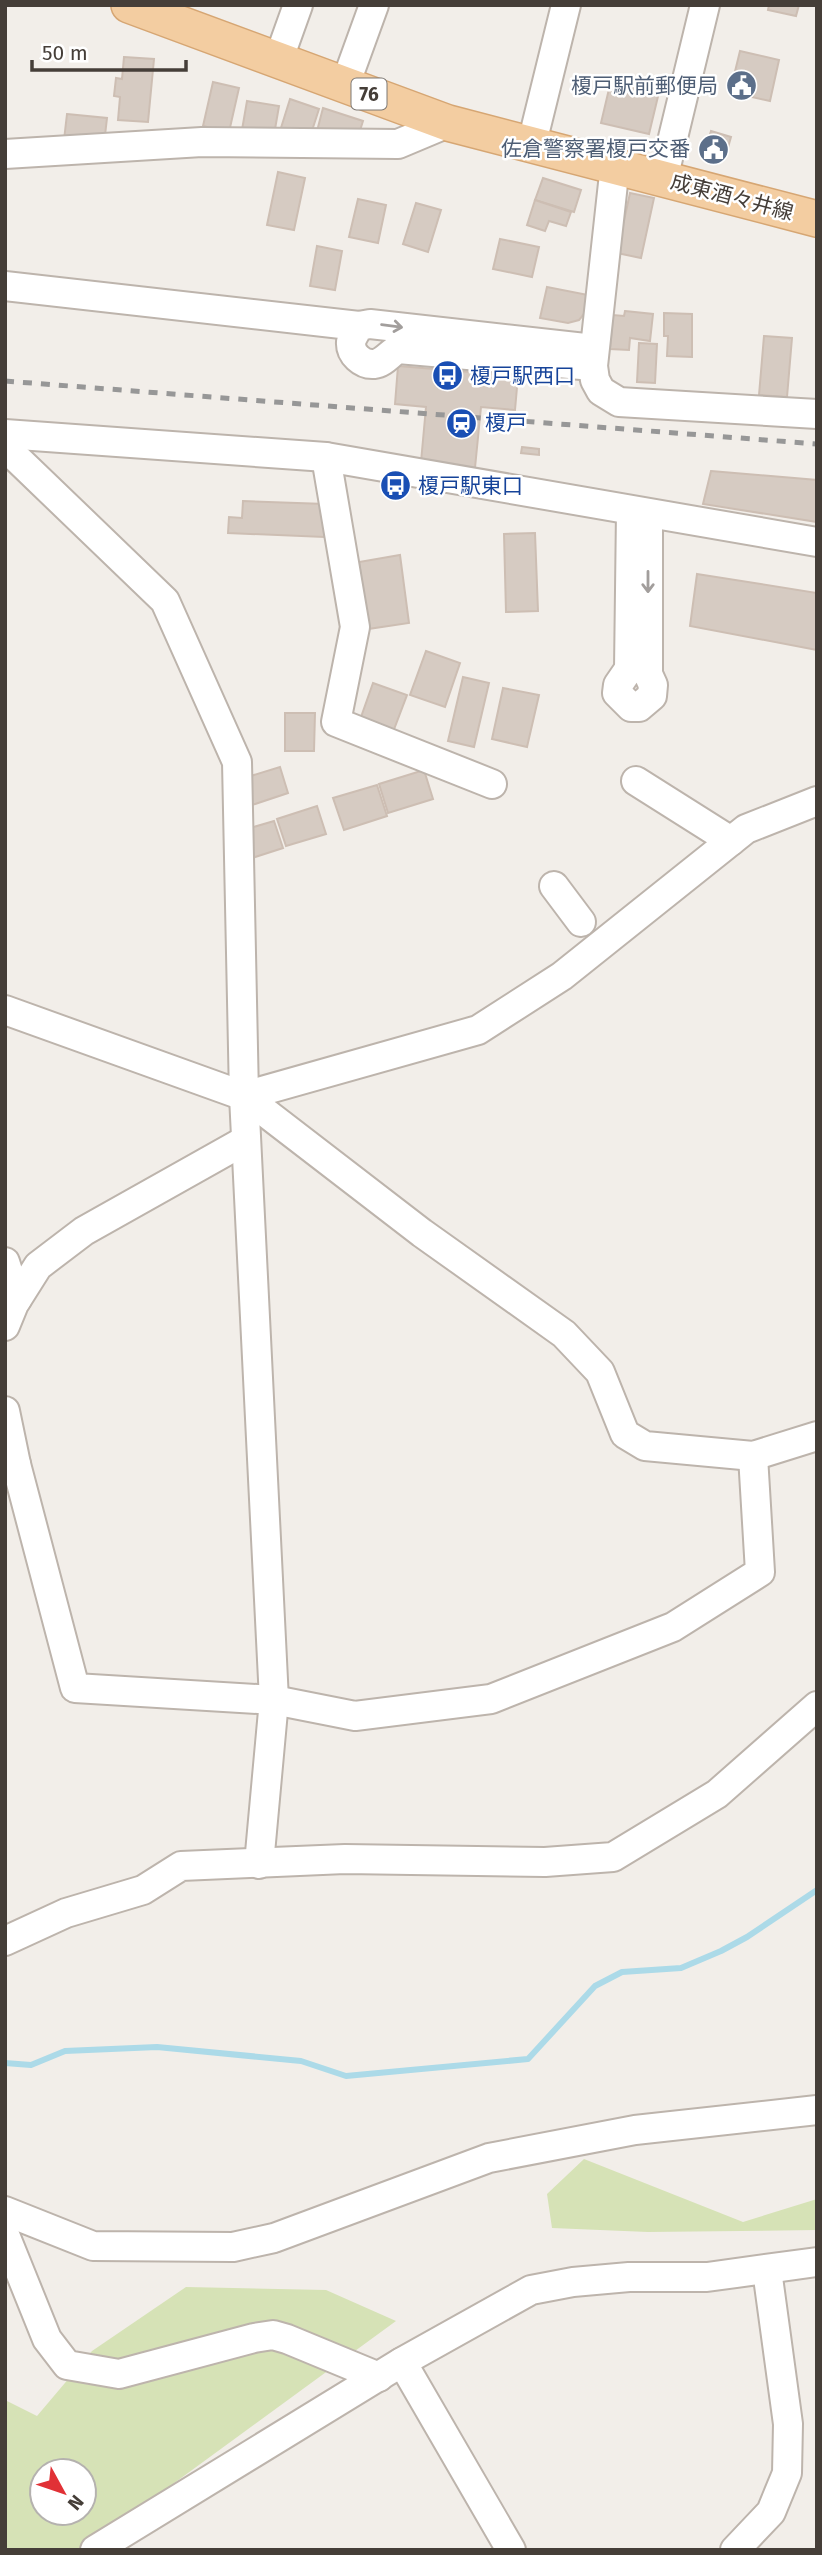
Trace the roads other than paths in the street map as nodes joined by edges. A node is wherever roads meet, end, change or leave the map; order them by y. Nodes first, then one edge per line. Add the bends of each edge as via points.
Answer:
1 (298, 5) edge
2 (374, 5) edge
3 (566, 5) edge
4 (705, 5) edge
5 (133, 6) edge
6 (278, 61) junction
7 (345, 85) junction
8 (448, 123) junction
9 (532, 143) junction
10 (5, 154) edge
11 (615, 165) junction
12 (663, 179) junction
13 (817, 219) edge
14 (5, 286) edge
15 (359, 326) junction
16 (593, 358) junction
17 (817, 414) edge
18 (5, 434) edge
19 (5, 447) edge
20 (327, 457) junction
21 (640, 512) junction
22 (817, 542) edge
23 (636, 780) dead end
24 (492, 784) dead end
25 (817, 801) edge
26 (731, 841) junction
27 (554, 886) dead end
28 (581, 922) dead end
29 (5, 1010) edge
30 (244, 1096) junction
31 (246, 1140) junction
32 (5, 1262) edge
33 (17, 1298) junction
34 (5, 1326) edge
35 (5, 1411) edge
36 (817, 1436) edge
37 (753, 1456) junction
38 (11, 1466) edge
39 (274, 1700) junction
40 (817, 1706) edge
41 (259, 1864) junction
42 (5, 1941) edge
43 (817, 2110) edge
44 (5, 2211) edge
45 (5, 2235) edge
46 (817, 2262) edge
47 (767, 2270) junction
48 (391, 2370) junction
49 (95, 2550) edge
50 (511, 2550) edge
51 (735, 2550) edge

1 - 6 street
2 - 7 street
3 - 9 street
4 - 12 street
5 - 6 main road, 成東酒々井線 / 76
6 - 7 main road, 成東酒々井線 / 76
7 - 8 main road, 成東酒々井線 / 76
8 - 9 main road, 成東酒々井線 / 76
8 - 10 street via 398,145 202,142
9 - 11 main road, 成東酒々井線 / 76
11 - 12 main road, 成東酒々井線 / 76
11 - 16 street
12 - 13 main road, 成東酒々井線 / 76
14 - 15 street
15 -> 16 street
15 - 16 street via 351,342 353,353 372,364 398,349
16 - 17 street via 601,391 618,402
18 - 20 street
19 - 30 street via 164,601 237,762
20 - 21 street
20 - 24 street via 355,627 337,722
21 -> 21 street via 648,674 653,685 652,696 639,707 631,707 617,693 629,669
21 - 22 street
23 - 26 street
25 - 26 street via 746,829
26 - 30 street via 562,976 478,1030
27 - 28 street
29 - 30 street
30 - 31 street
30 - 37 street via 422,1233 564,1334 600,1372 625,1434 645,1446
31 - 33 street via 84,1231 38,1266
31 - 39 street
32 - 33 street
33 - 34 street
35 - 38 street
36 - 37 street
37 - 39 street via 760,1572 673,1628 491,1699 355,1716
38 - 39 street via 75,1688
39 - 41 street
40 - 41 street via 717,1794 613,1857 545,1862 345,1859
41 - 42 street via 181,1866 143,1889 66,1913
43 - 44 street via 635,2130 489,2158 274,2238 233,2247 93,2246
45 - 48 street via 47,2339 68,2365 119,2374 273,2335
46 - 47 street
47 - 48 street via 707,2277 573,2281 531,2290
47 - 51 street via 788,2424 787,2473 771,2512
48 - 49 street
48 - 50 street

